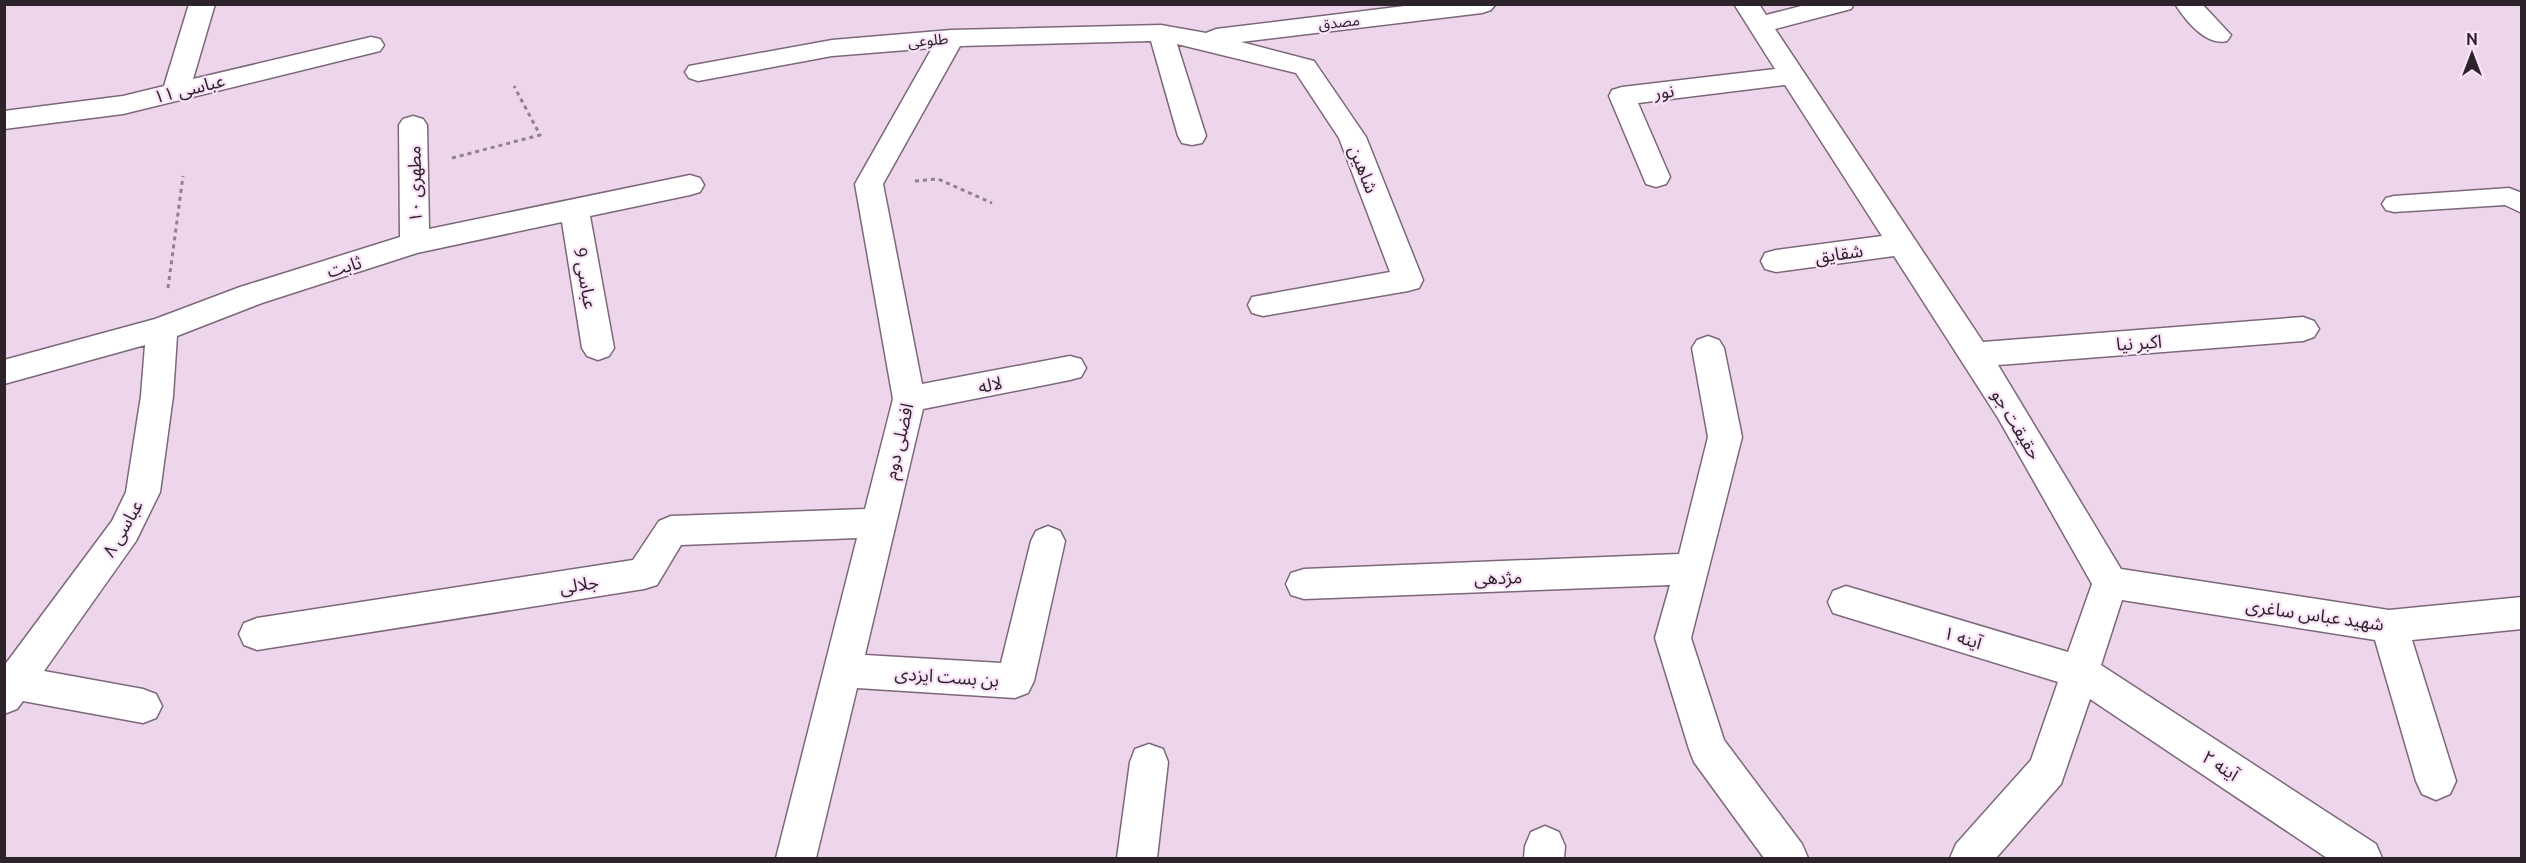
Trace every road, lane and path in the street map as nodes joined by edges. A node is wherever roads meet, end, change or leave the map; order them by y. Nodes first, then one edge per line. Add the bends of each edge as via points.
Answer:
1 (202, 4) edge
2 (1842, 4) edge
3 (2187, 4) edge
4 (1482, 5) edge
5 (1753, 15) edge
6 (1163, 23) junction
7 (2218, 35) dead end
8 (951, 38) junction
9 (1197, 39) junction
10 (371, 45) dead end
11 (698, 72) dead end
12 (1793, 76) junction
13 (514, 86) dead end
14 (176, 91) junction
15 (4, 120) edge
16 (413, 125) dead end
17 (1192, 136) dead end
18 (414, 169) junction
19 (183, 176) dead end
20 (1656, 177) dead end
21 (869, 184) junction
22 (690, 185) dead end
23 (992, 203) dead end
24 (2394, 204) dead end
25 (2522, 205) edge
26 (574, 209) junction
27 (415, 243) junction
28 (1902, 244) junction
29 (1776, 261) dead end
30 (1263, 305) dead end
31 (162, 329) junction
32 (2303, 329) dead end
33 (598, 348) dead end
34 (1708, 348) dead end
35 (1974, 355) junction
36 (1070, 368) dead end
37 (4, 372) edge
38 (909, 399) junction
39 (879, 523) junction
40 (1048, 541) dead end
41 (1693, 569) junction
42 (2110, 583) junction
43 (1304, 584) dead end
44 (1846, 602) dead end
45 (2522, 613) edge
46 (2389, 626) junction
47 (257, 634) dead end
48 (843, 670) junction
49 (2080, 672) junction
50 (10, 690) edge
51 (143, 706) dead end
52 (1149, 762) dead end
53 (2436, 781) dead end
54 (796, 858) edge
55 (1137, 858) edge
56 (1788, 858) edge
57 (1970, 858) edge
58 (2362, 858) edge

1 - 14 street
2 - 5 street
3 - 7 street
4 - 9 street, مصدق
5 - 12 street, حقیقت جو
6 - 8 street, طلوعی
6 - 9 street, شاهین
6 - 17 street
8 - 11 street, طلوعی via 832,48
8 - 21 street
9 - 30 street, شاهین via 1305,67 1352,137 1408,280
10 - 14 street, عباسی ۱۱
12 - 20 street, نور via 1622,96
12 - 28 street, حقیقت جو
13 - 18 path via 540,135
14 - 15 street, عباسی ۱۱ via 123,105
16 - 18 street, مطهری ۱۰
18 - 27 street, مطهری ۱۰
19 - 31 path
21 - 23 path via 938,179
21 - 38 street, افضلی دوم
22 - 26 street, ثابت
24 - 25 lane via 2509,196
26 - 27 street, ثابت
26 - 33 street, عباسی 9
27 - 31 street, ثابت via 251,295
28 - 29 street, شقایق
28 - 35 street, حقیقت جو
31 - 37 street, ثابت
31 - 50 street, عباسی ۸ via 143,492 124,531
32 - 35 street, اکبر نیا
34 - 41 street via 1725,437
35 - 42 street, حقیقت جو via 2010,409
36 - 38 street, لاله
38 - 39 street, افضلی دوم
39 - 47 street, جلالی via 671,531 644,574
39 - 48 street, افضلی دوم
40 - 48 street, بن بست ایزدی via 1015,681
41 - 43 street, مژدهی
41 - 56 street via 1673,638 1707,749
42 - 46 street, شهید عباس ساغری
42 - 49 street
44 - 49 street, آینه ۱
45 - 46 street, شهید عباس ساغری
46 - 53 street
48 - 54 street, افضلی دوم
49 - 57 street via 2047,771
49 - 58 street, آینه ۲
50 - 51 street
52 - 55 street

